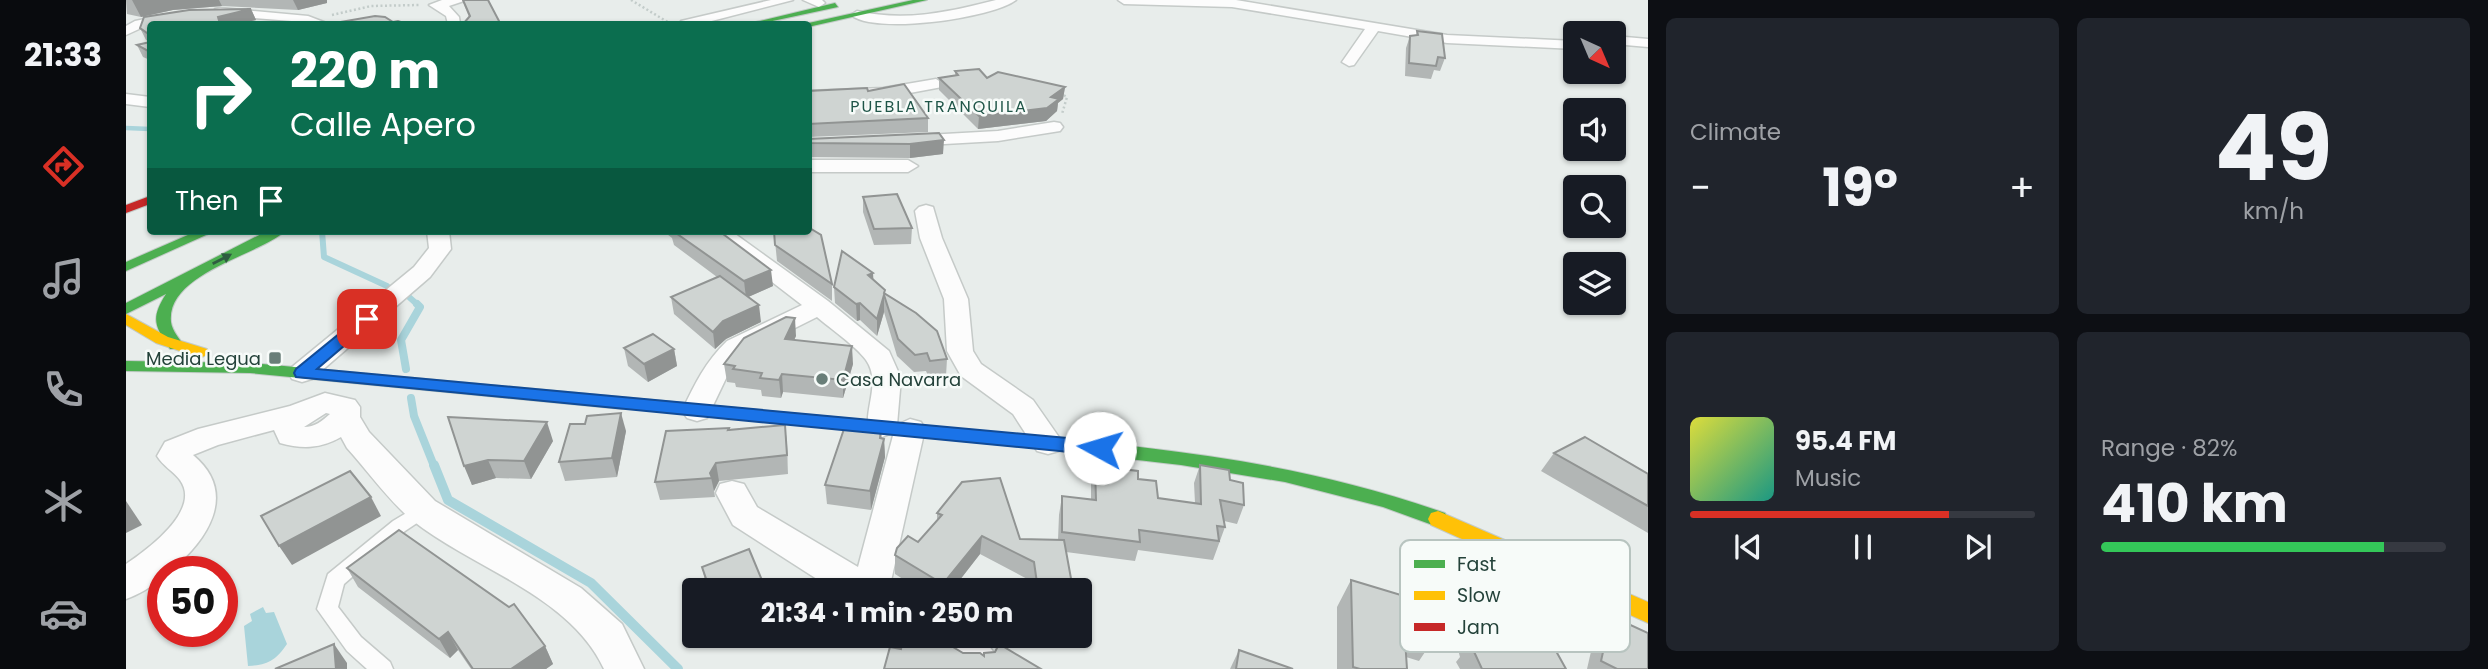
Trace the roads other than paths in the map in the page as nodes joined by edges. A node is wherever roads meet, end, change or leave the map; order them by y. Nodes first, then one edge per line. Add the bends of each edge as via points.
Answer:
1 (256, 0) edge
2 (461, 0) edge
3 (787, 0) edge
4 (923, 0) edge
5 (1010, 0) edge
6 (1124, 0) edge
7 (859, 7) edge
8 (231, 12) junction
9 (188, 15) edge
10 (209, 19) edge
11 (154, 20) joint
12 (126, 21) edge
13 (309, 21) edge
14 (454, 21) edge
15 (699, 21) edge
16 (770, 21) edge
17 (147, 23) edge
18 (812, 23) edge
19 (1374, 27) junction
20 (126, 31) edge
21 (1626, 41) edge
22 (1648, 43) edge
23 (1563, 44) edge
24 (1349, 62) dead end
25 (936, 84) edge
26 (812, 96) edge
27 (126, 99) edge
28 (147, 102) edge
29 (1054, 127) road end
30 (895, 142) edge
31 (812, 166) edge
32 (908, 166) dead end
33 (147, 201) edge
34 (126, 209) edge
35 (926, 211) dead end
36 (199, 235) edge
37 (270, 235) edge
38 (438, 235) edge
39 (722, 235) edge
40 (126, 267) edge
41 (192, 274) junction
42 (127, 299) edge
43 (819, 306) junction
44 (126, 318) edge
45 (176, 346) junction
46 (126, 366) edge
47 (250, 368) junction
48 (696, 411) junction
49 (319, 412) junction
50 (896, 428) junction
51 (1048, 443) junction
52 (732, 493) dead end
53 (423, 510) junction
54 (1486, 540) edge
55 (848, 578) edge
56 (870, 578) edge
57 (126, 584) edge
58 (1630, 605) edge
59 (1648, 613) edge
60 (961, 648) edge
61 (976, 657) edge
62 (382, 669) edge
63 (624, 669) edge

1 - 8 street
2 - 14 street via 435,5 446,9
3 - 15 street
4 - 18 main road
5 - 7 street via 911,22 888,22
6 - 19 street via 1232,3
7 - 16 main road
8 - 10 street
8 - 13 street
9 - 11 street
11 - 12 street
17 - 20 street
19 - 23 street via 1447,39
19 - 24 street
21 - 22 street
25 - 26 street via 883,93
27 - 28 street
29 - 30 street via 998,136
31 - 32 street
33 - 34 main road
35 - 51 street via 931,239 956,299 964,362 1023,407
36 - 40 main road
41 -> 37 main road
38 - 49 street via 440,249
39 - 43 street
41 - 42 main road
41 - 45 main road via 171,299 163,322
43 - 48 street via 725,356
43 - 50 street via 879,357
44 - 45 main road
45 - 47 main road
46 - 47 main road
47 - 49 main road
48 - 49 main road
48 - 50 main road
49 - 53 street
49 - 57 street via 240,428 176,450 173,456 194,472 200,486 200,507 172,551
50 - 51 main road
50 - 56 street
51 - 54 main road via 1275,471 1433,516
52 - 55 street via 745,516
53 - 62 lane via 335,580 327,609 354,644
53 - 63 street via 568,598 608,636
58 - 59 main road
60 - 61 street

